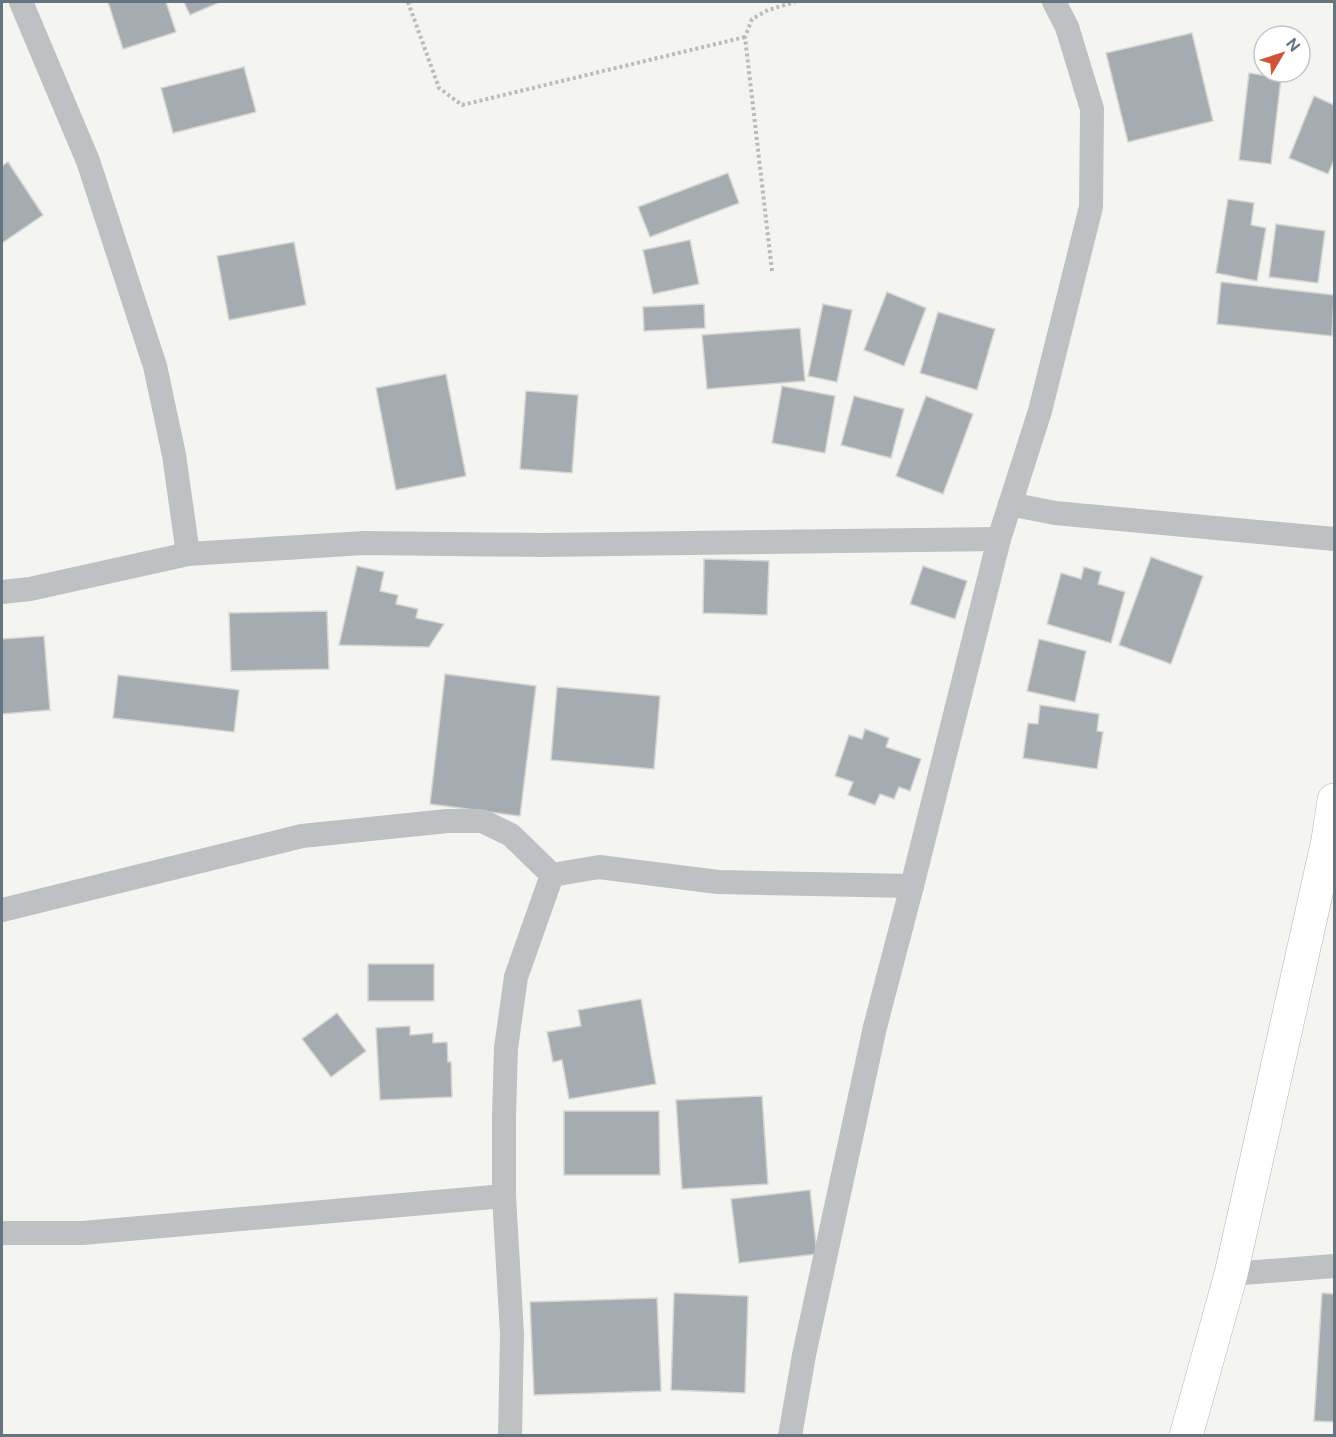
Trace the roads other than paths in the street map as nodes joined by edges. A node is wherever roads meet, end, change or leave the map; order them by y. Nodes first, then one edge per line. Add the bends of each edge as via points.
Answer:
1 (21, 2) edge
2 (1054, 2) edge
3 (1010, 504) junction
4 (1335, 538) edge
5 (999, 539) junction
6 (188, 554) junction
7 (2, 592) edge
8 (1335, 800) edge
9 (552, 875) junction
10 (912, 886) junction
11 (2, 910) edge
12 (504, 1196) junction
13 (2, 1233) edge
14 (1335, 1266) edge
15 (1231, 1274) junction
16 (510, 1436) edge
17 (790, 1436) edge
18 (1186, 1436) edge

1 - 6 street via 88,160 155,366 174,455
2 - 3 street via 1067,27 1092,109 1091,207 1040,411
3 - 4 street via 1055,513
3 - 5 street
5 - 6 street via 542,545 364,543
5 - 10 street
6 - 7 street
8 - 15 street
9 - 10 street via 600,867 718,882
9 - 11 street via 511,835 482,821 447,821 302,836
9 - 12 street via 516,976 506,1048
10 - 17 street via 875,1028
12 - 13 street via 83,1233
12 - 16 street via 512,1334
14 - 15 street
15 - 18 street

